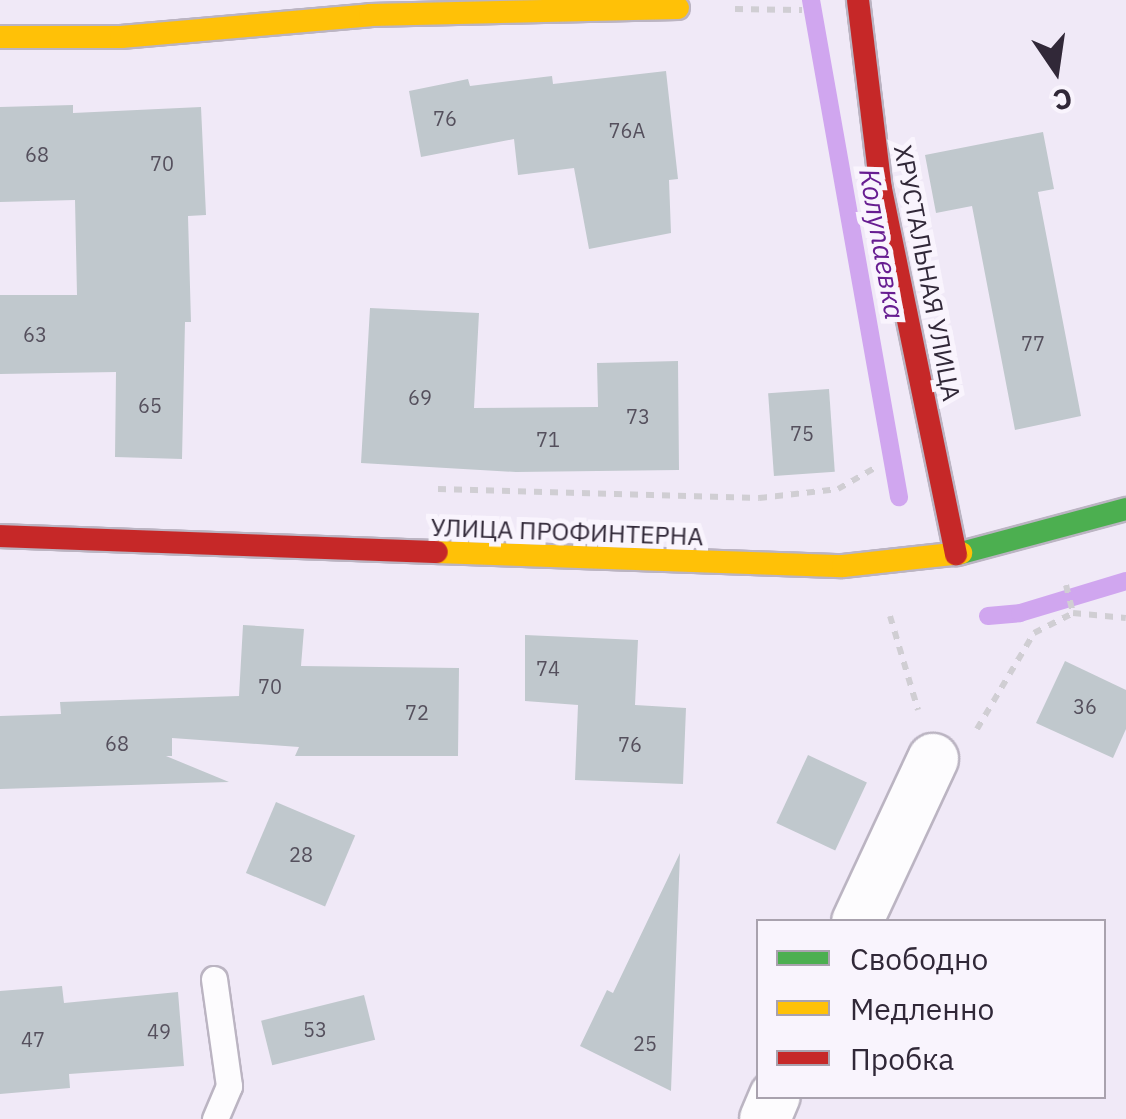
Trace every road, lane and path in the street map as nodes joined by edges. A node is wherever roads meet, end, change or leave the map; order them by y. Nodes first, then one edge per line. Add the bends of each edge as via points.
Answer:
1 (858, 0) edge
2 (678, 8) dead end
3 (0, 36) edge
4 (878, 466) dead end
5 (425, 489) dead end
6 (1126, 508) edge
7 (0, 536) edge
8 (956, 554) junction
9 (1064, 576) dead end
10 (888, 606) dead end
11 (1073, 613) junction
12 (1126, 618) edge
13 (933, 759) junction
14 (858, 919) edge
15 (214, 978) dead end
16 (215, 1119) edge

1 - 8 street, ХРУСТАЛЬНАЯ УЛИЦА via 881,189
2 - 3 street via 370,15 122,38
4 - 5 path via 838,489 759,498
6 - 8 street, УЛИЦА ПРОФИНТЕРНА
7 - 8 street, УЛИЦА ПРОФИНТЕРНА via 750,567
9 - 11 path
10 - 13 path
11 - 12 path
11 - 13 path via 1034,633 966,748
13 - 14 street
15 - 16 lane via 230,1086

